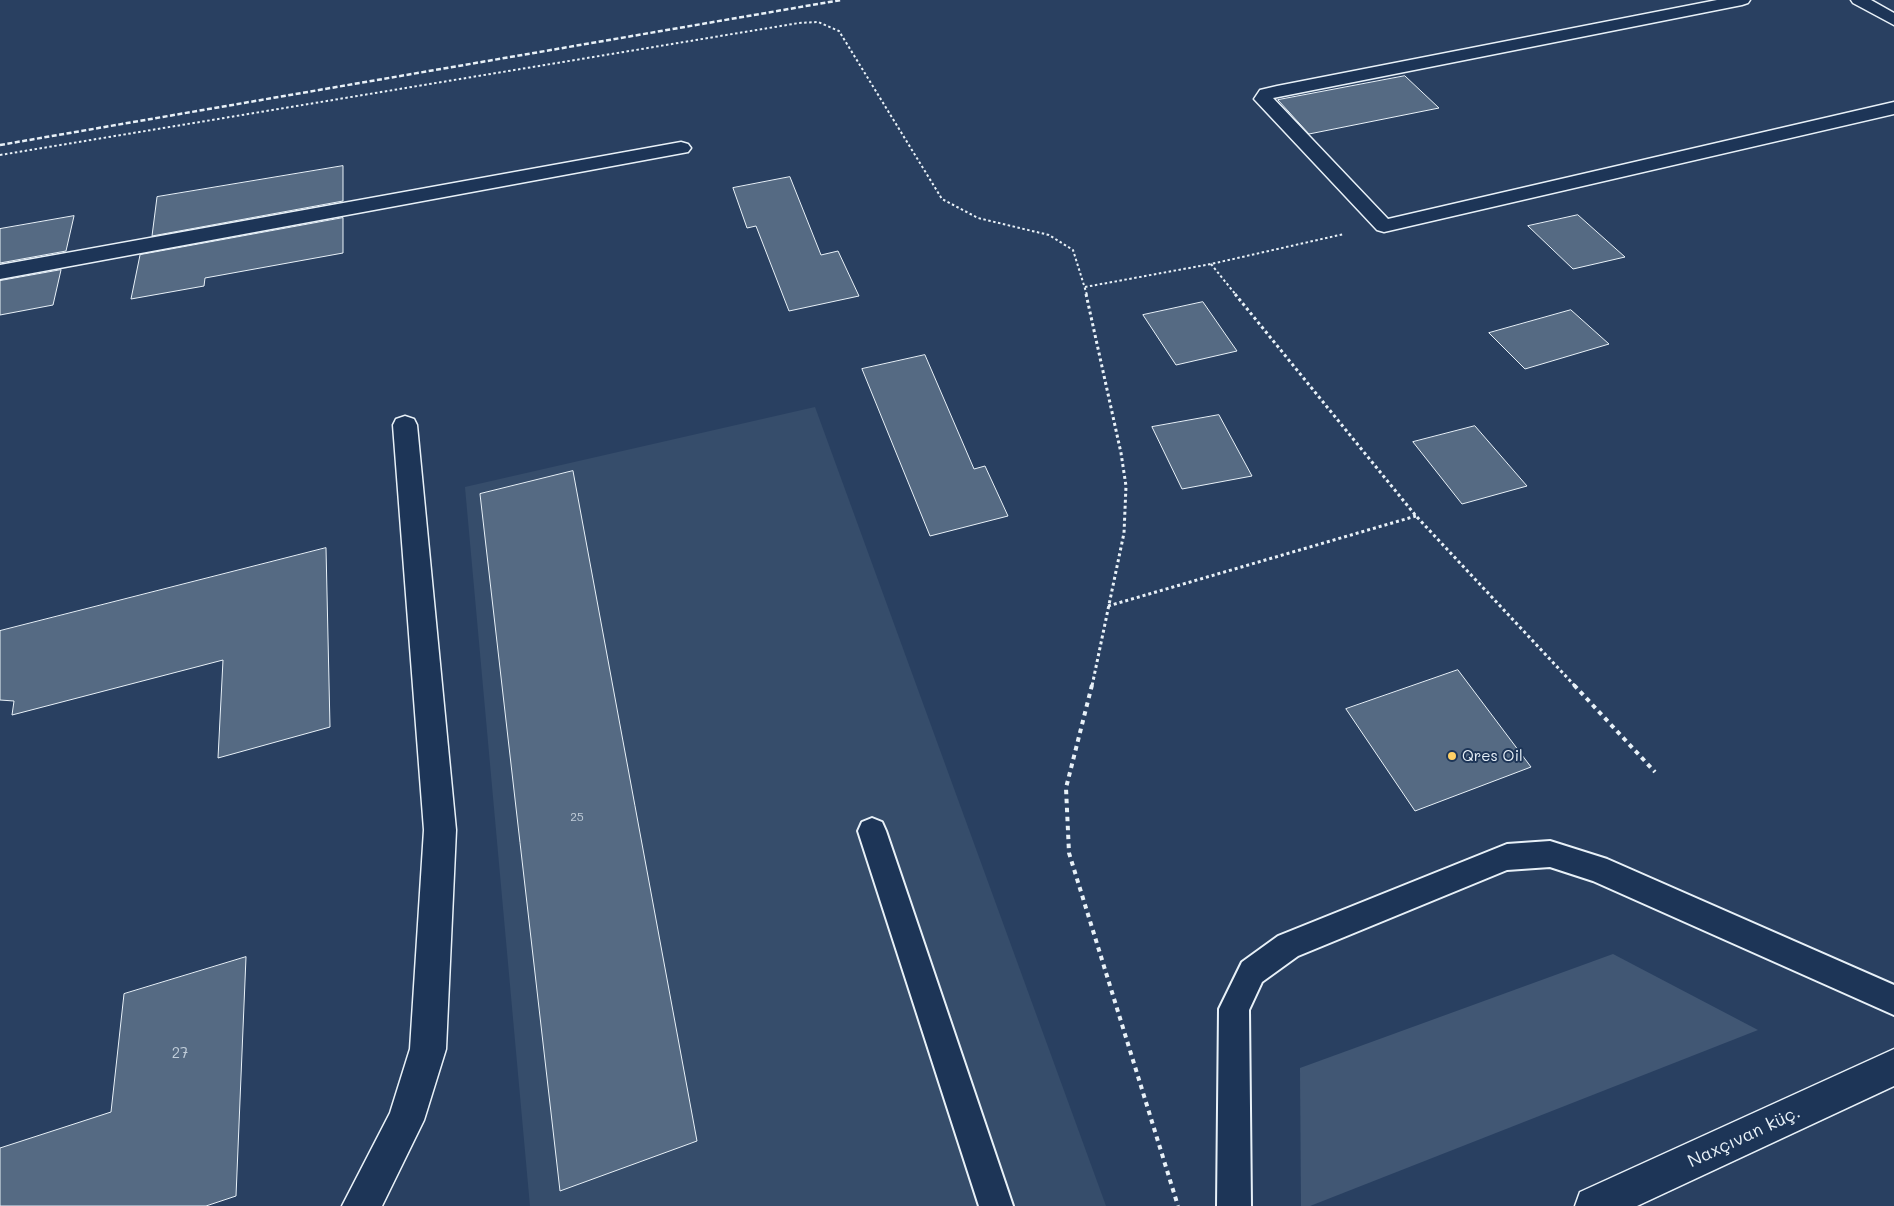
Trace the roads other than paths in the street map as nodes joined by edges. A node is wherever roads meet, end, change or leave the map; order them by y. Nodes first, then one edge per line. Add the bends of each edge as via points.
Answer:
1 (1742, 0) edge
2 (1859, 0) edge
3 (1894, 20) edge
4 (1894, 108) edge
5 (681, 148) dead end
6 (0, 272) edge
7 (405, 426) dead end
8 (872, 831) dead end
9 (1894, 1000) edge
10 (1894, 1067) edge
11 (361, 1206) edge
12 (996, 1206) edge
13 (1234, 1206) edge
14 (1594, 1206) edge

1 - 4 street via 1266,94 1263,99 1384,226
2 - 3 street
5 - 6 street
7 - 11 street via 440,830 428,1050 406,1120
8 - 12 lane
9 - 13 lane via 1597,868 1550,854 1507,858 1288,946 1252,972 1234,1009
10 - 14 street, Naxçıvan küç.

